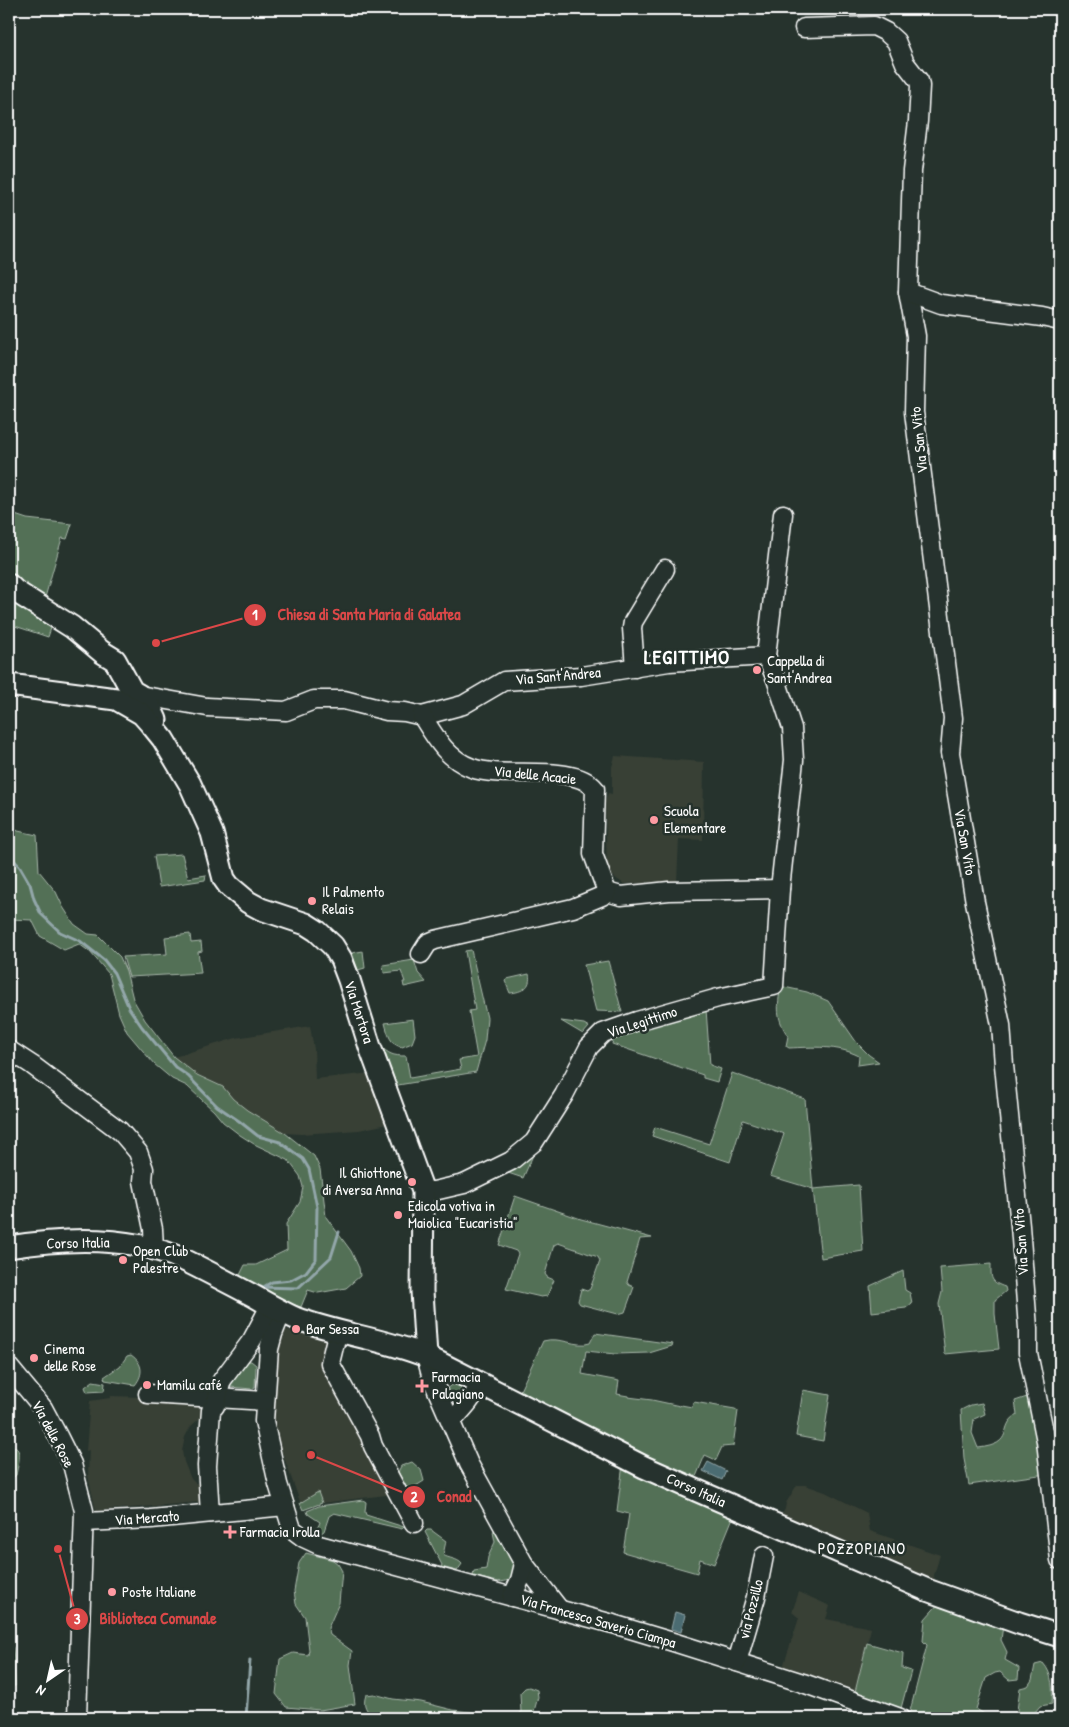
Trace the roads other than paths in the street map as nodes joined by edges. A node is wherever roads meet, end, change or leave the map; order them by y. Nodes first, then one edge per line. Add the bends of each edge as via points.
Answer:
1 (804, 28) dead end
2 (908, 292) junction
3 (1060, 321) edge
4 (783, 514) dead end
5 (666, 569) dead end
6 (9, 585) edge
7 (766, 656) junction
8 (635, 668) junction
9 (9, 684) edge
10 (129, 695) junction
11 (422, 716) junction
12 (780, 889) junction
13 (607, 892) junction
14 (421, 954) dead end
15 (9, 1050) edge
16 (423, 1191) junction
17 (9, 1247) edge
18 (154, 1248) junction
19 (276, 1309) junction
20 (338, 1330) junction
21 (260, 1344) junction
22 (426, 1356) junction
23 (9, 1367) edge
24 (222, 1380) junction
25 (480, 1384) junction
26 (148, 1394) dead end
27 (186, 1396) junction
28 (216, 1398) junction
29 (264, 1401) junction
30 (451, 1422) junction
31 (284, 1506) junction
32 (210, 1513) junction
33 (84, 1522) junction
34 (414, 1523) dead end
35 (764, 1556) dead end
36 (1060, 1560) edge
37 (524, 1564) junction
38 (512, 1597) junction
39 (560, 1610) junction
40 (1060, 1636) edge
41 (737, 1662) junction
42 (77, 1718) edge
43 (900, 1718) edge

1 - 2 street, Via San Vito via 874,26 896,41 905,63 920,81 912,171
2 - 3 street via 941,304
2 - 36 street, Via San Vito via 916,336 914,412 953,718 950,752 975,902 1001,1025 1028,1353 1046,1441
4 - 7 street
5 - 8 street via 633,622
6 - 10 main road via 115,660 128,680
7 - 8 street, Via Sant'Andrea via 669,662
7 - 12 street via 792,728 793,778
8 - 11 street, Via Sant'Andrea via 582,676 504,680 463,705
9 - 10 main road via 90,696
10 - 11 street, Via Sant'Andrea via 160,708 182,704 286,711 314,700 344,700
10 - 16 main road, Via Mortora via 163,739 190,784 212,833 224,879 229,886 261,909 317,931 341,958
11 - 13 street, Via delle Acacie via 442,748 472,768 573,776 592,785 595,789 593,854
12 - 13 street via 669,891 621,896
12 - 16 street, Via Legittimo via 774,986 718,998 603,1033 589,1046 564,1095 534,1142 511,1161 464,1184
13 - 14 street via 573,908 435,940 428,943
15 - 18 street via 126,1137 138,1152 144,1169
16 - 22 main road, Via Mortora via 422,1291
17 - 18 main road, Corso Italia via 97,1241
18 - 19 main road, Corso Italia via 182,1259
19 - 20 main road, Corso Italia
19 - 21 street
20 - 22 main road, Corso Italia
20 - 34 street via 330,1363
21 - 24 street
21 - 29 street
22 - 25 main road, Corso Italia
22 - 30 street via 432,1379
23 - 33 street, Via delle Rose via 43,1408 64,1448 77,1480
24 - 27 street via 193,1390
24 - 28 street
25 - 30 street via 476,1394
25 - 40 main road, Corso Italia via 644,1467 871,1567
26 - 27 street
27 - 28 street
28 - 29 street
28 - 32 street via 211,1410 207,1466
29 - 31 street via 264,1421
30 - 37 street via 469,1464
31 - 32 street, Via Mercato
31 - 38 street, Via Francesco Saverio Ciampa via 295,1532 319,1545
32 - 33 street, Via Mercato
33 - 42 street, Via delle Rose
35 - 41 street, via Pozzillo
37 - 38 street
37 - 39 street
38 - 39 street, Via Francesco Saverio Ciampa
39 - 41 street, Via Francesco Saverio Ciampa
41 - 43 street, Via Francesco Saverio Ciampa

